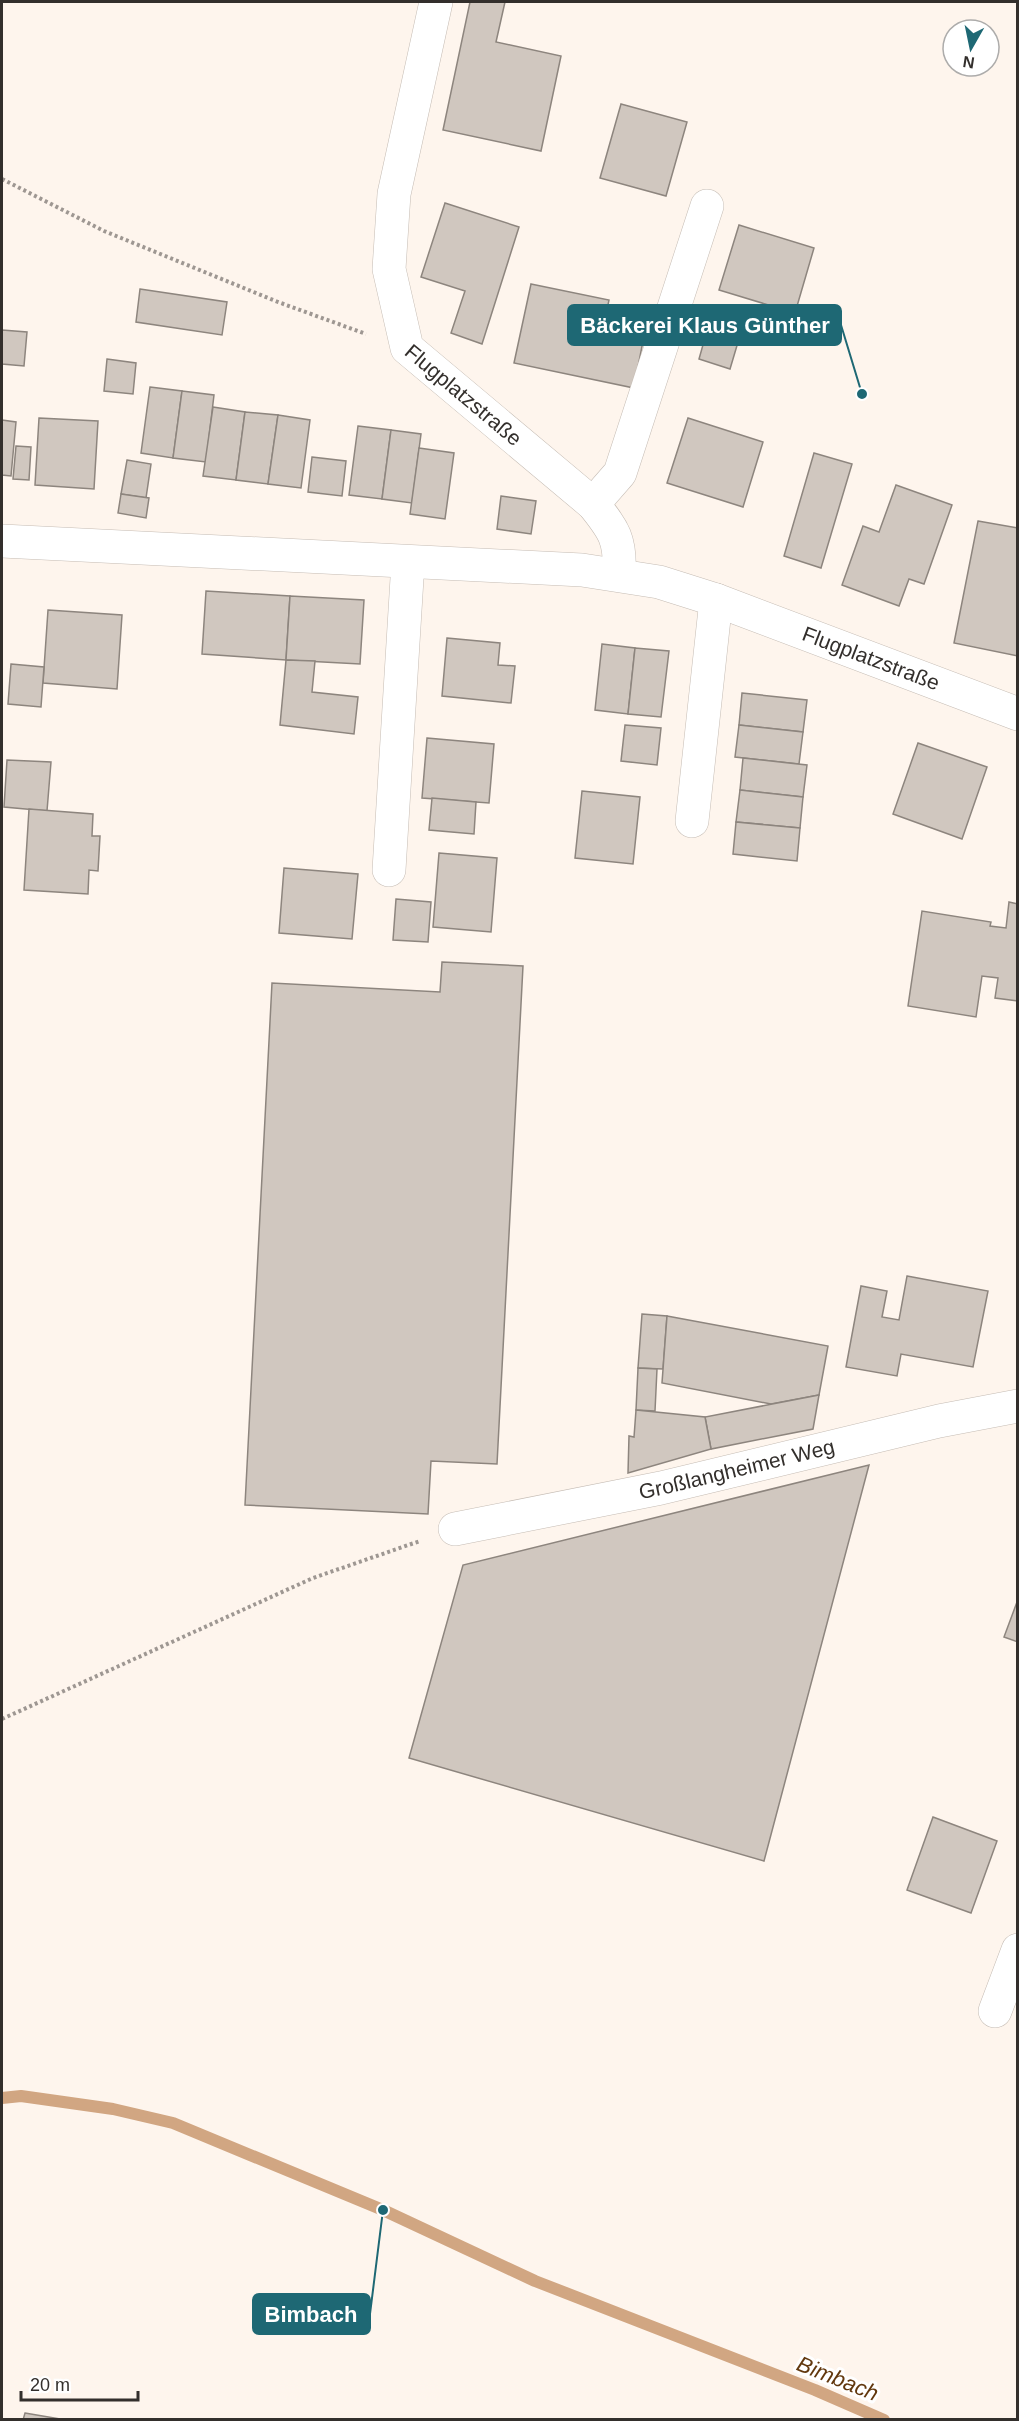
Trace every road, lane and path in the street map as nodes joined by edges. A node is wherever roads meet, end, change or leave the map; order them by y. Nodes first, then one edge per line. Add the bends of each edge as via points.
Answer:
1 (436, 2) edge
2 (2, 178) edge
3 (707, 206) dead end
4 (407, 348) junction
5 (593, 504) junction
6 (2, 542) edge
7 (408, 562) junction
8 (619, 574) junction
9 (716, 600) junction
10 (1017, 714) edge
11 (692, 821) dead end
12 (389, 870) dead end
13 (1017, 1406) edge
14 (455, 1529) joint
15 (2, 1719) edge
16 (1017, 1950) edge
17 (995, 2011) dead end

1 - 4 street, Flugplatzstraße via 394,194 389,269
2 - 4 path via 104,231 278,302
3 - 5 street via 620,473
4 - 5 street, Flugplatzstraße
5 - 8 street, Flugplatzstraße via 612,527 620,554
6 - 7 street, Flugplatzstraße
7 - 8 street, Flugplatzstraße
7 - 12 street
8 - 9 street, Flugplatzstraße
9 - 10 street, Flugplatzstraße
9 - 11 street
13 - 14 street, Großlangheimer Weg via 661,1488
14 - 15 path via 313,1578
16 - 17 street

